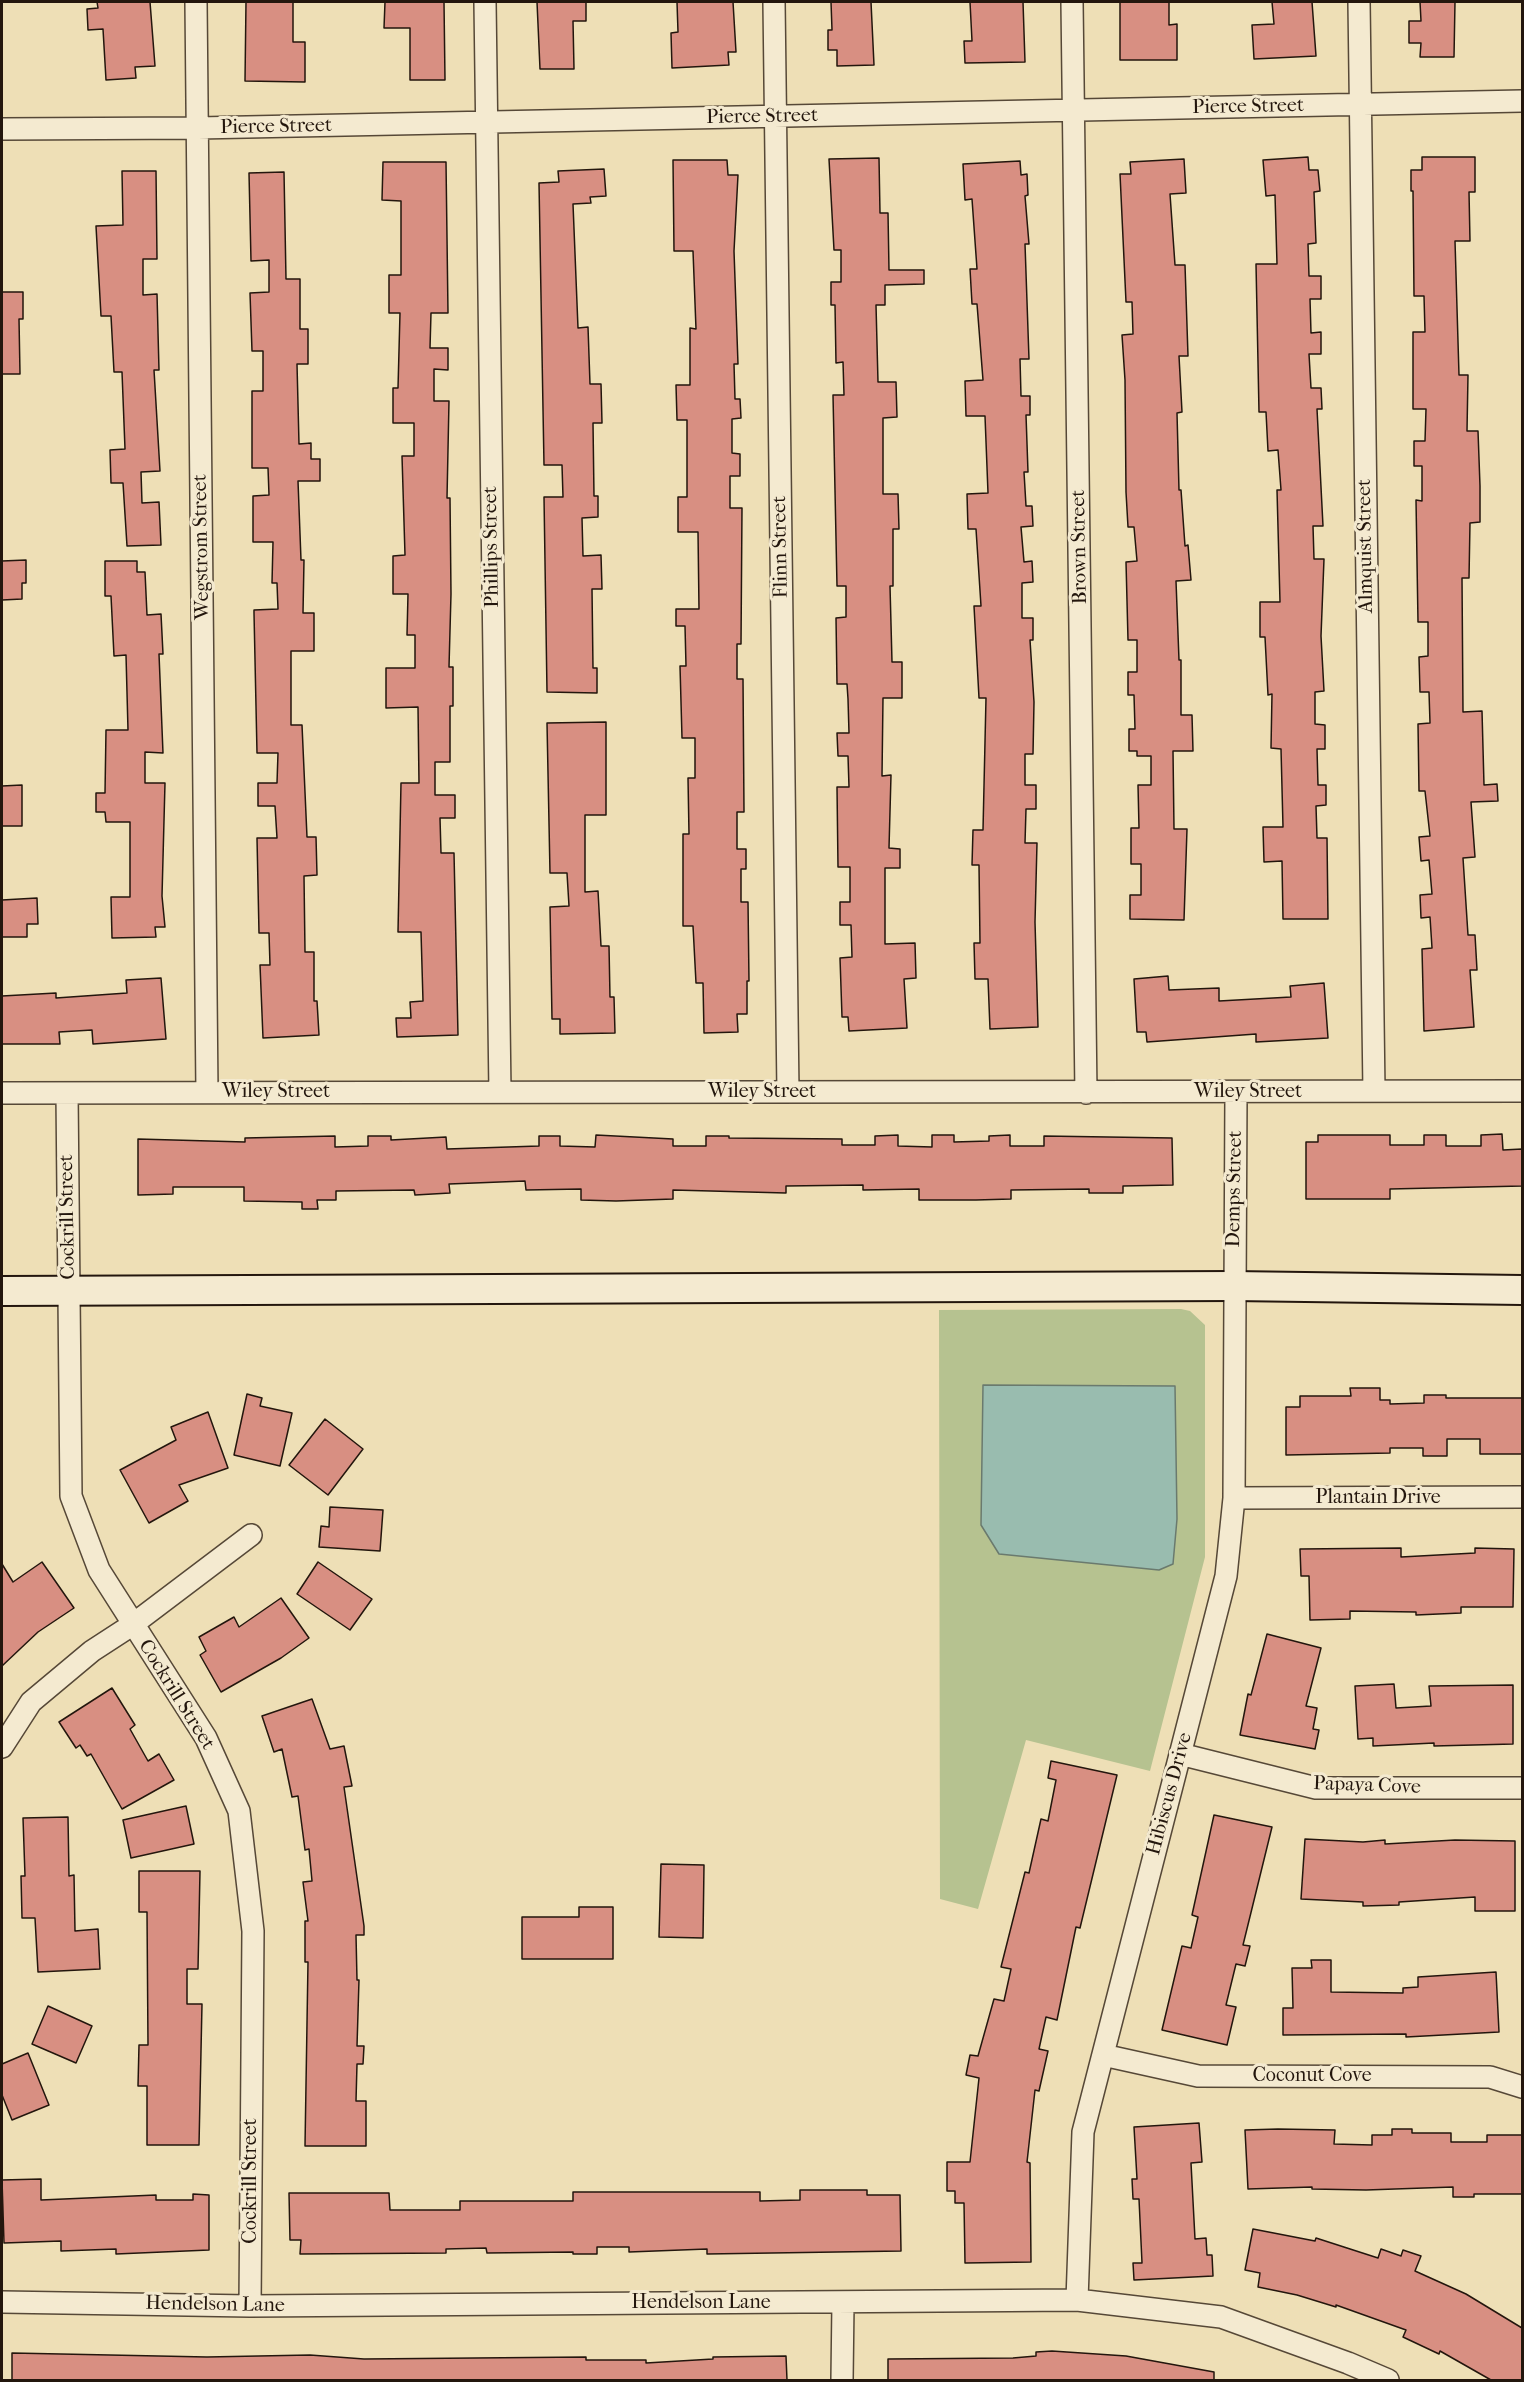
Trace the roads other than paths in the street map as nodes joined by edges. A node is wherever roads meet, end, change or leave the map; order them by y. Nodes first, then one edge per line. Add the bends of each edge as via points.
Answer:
1 (196, 2) edge
2 (485, 2) edge
3 (774, 2) edge
4 (1072, 2) edge
5 (1359, 2) edge
6 (1522, 101) edge
7 (1360, 105) junction
8 (1074, 111) junction
9 (775, 116) junction
10 (486, 122) junction
11 (198, 128) junction
12 (2, 129) edge
13 (1374, 1091) junction
14 (1522, 1091) edge
15 (207, 1092) junction
16 (500, 1092) junction
17 (788, 1092) junction
18 (1236, 1092) junction
19 (2, 1093) edge
20 (67, 1093) junction
21 (1086, 1093) junction
22 (1233, 1286) junction
23 (1522, 1290) edge
24 (2, 1291) edge
25 (69, 1292) junction
26 (1522, 1497) edge
27 (1234, 1498) junction
28 (251, 1535) dead end
29 (132, 1625) junction
30 (2, 1747) edge
31 (1180, 1754) junction
32 (1522, 1788) edge
33 (1103, 2055) junction
34 (1522, 2086) edge
35 (1077, 2300) junction
36 (2, 2302) edge
37 (843, 2303) junction
38 (250, 2306) junction
39 (842, 2380) edge
40 (1388, 2380) edge

1 - 11 street, Wegstrom Street
2 - 10 street, Phillips Street
3 - 9 street, Flinn Street
4 - 8 street, Brown Street
5 - 7 street, Almquist Street
6 - 7 street, Pierce Street
7 - 8 street, Pierce Street
7 - 13 street, Almquist Street
8 - 9 street, Pierce Street
8 - 21 street, Brown Street
9 - 10 street, Pierce Street
9 - 17 street, Flinn Street
10 - 11 street, Pierce Street
10 - 16 street, Phillips Street
11 - 12 street, Pierce Street
11 - 15 street, Wegstrom Street
13 - 14 street, Wiley Street
13 - 18 street, Wiley Street
15 - 16 street, Wiley Street
15 - 20 street, Wiley Street
16 - 17 street, Wiley Street
17 - 21 street, Wiley Street
18 - 21 street, Wiley Street
18 - 22 street, Demps Street
19 - 20 street, Wiley Street
20 - 25 street, Cockrill Street
22 - 23 main road
22 - 25 main road
22 - 27 street, Hibiscus Drive
24 - 25 main road
25 - 29 street, Cockrill Street via 71,1496 99,1570
26 - 27 street, Plantain Drive
27 - 31 street, Hibiscus Drive via 1226,1576
28 - 29 street
29 - 30 street via 92,1651 32,1702
29 - 38 street, Cockrill Street via 206,1738 239,1811 253,1931
31 - 32 street, Papaya Cove via 1316,1788
31 - 33 street, Hibiscus Drive
33 - 34 street, Coconut Cove via 1198,2076 1490,2077
33 - 35 street, Hibiscus Drive via 1083,2132
35 - 37 street, Hendelson Lane
35 - 40 street, Hendelson Lane via 1221,2317
36 - 38 street, Hendelson Lane
37 - 38 street, Hendelson Lane
37 - 39 street

